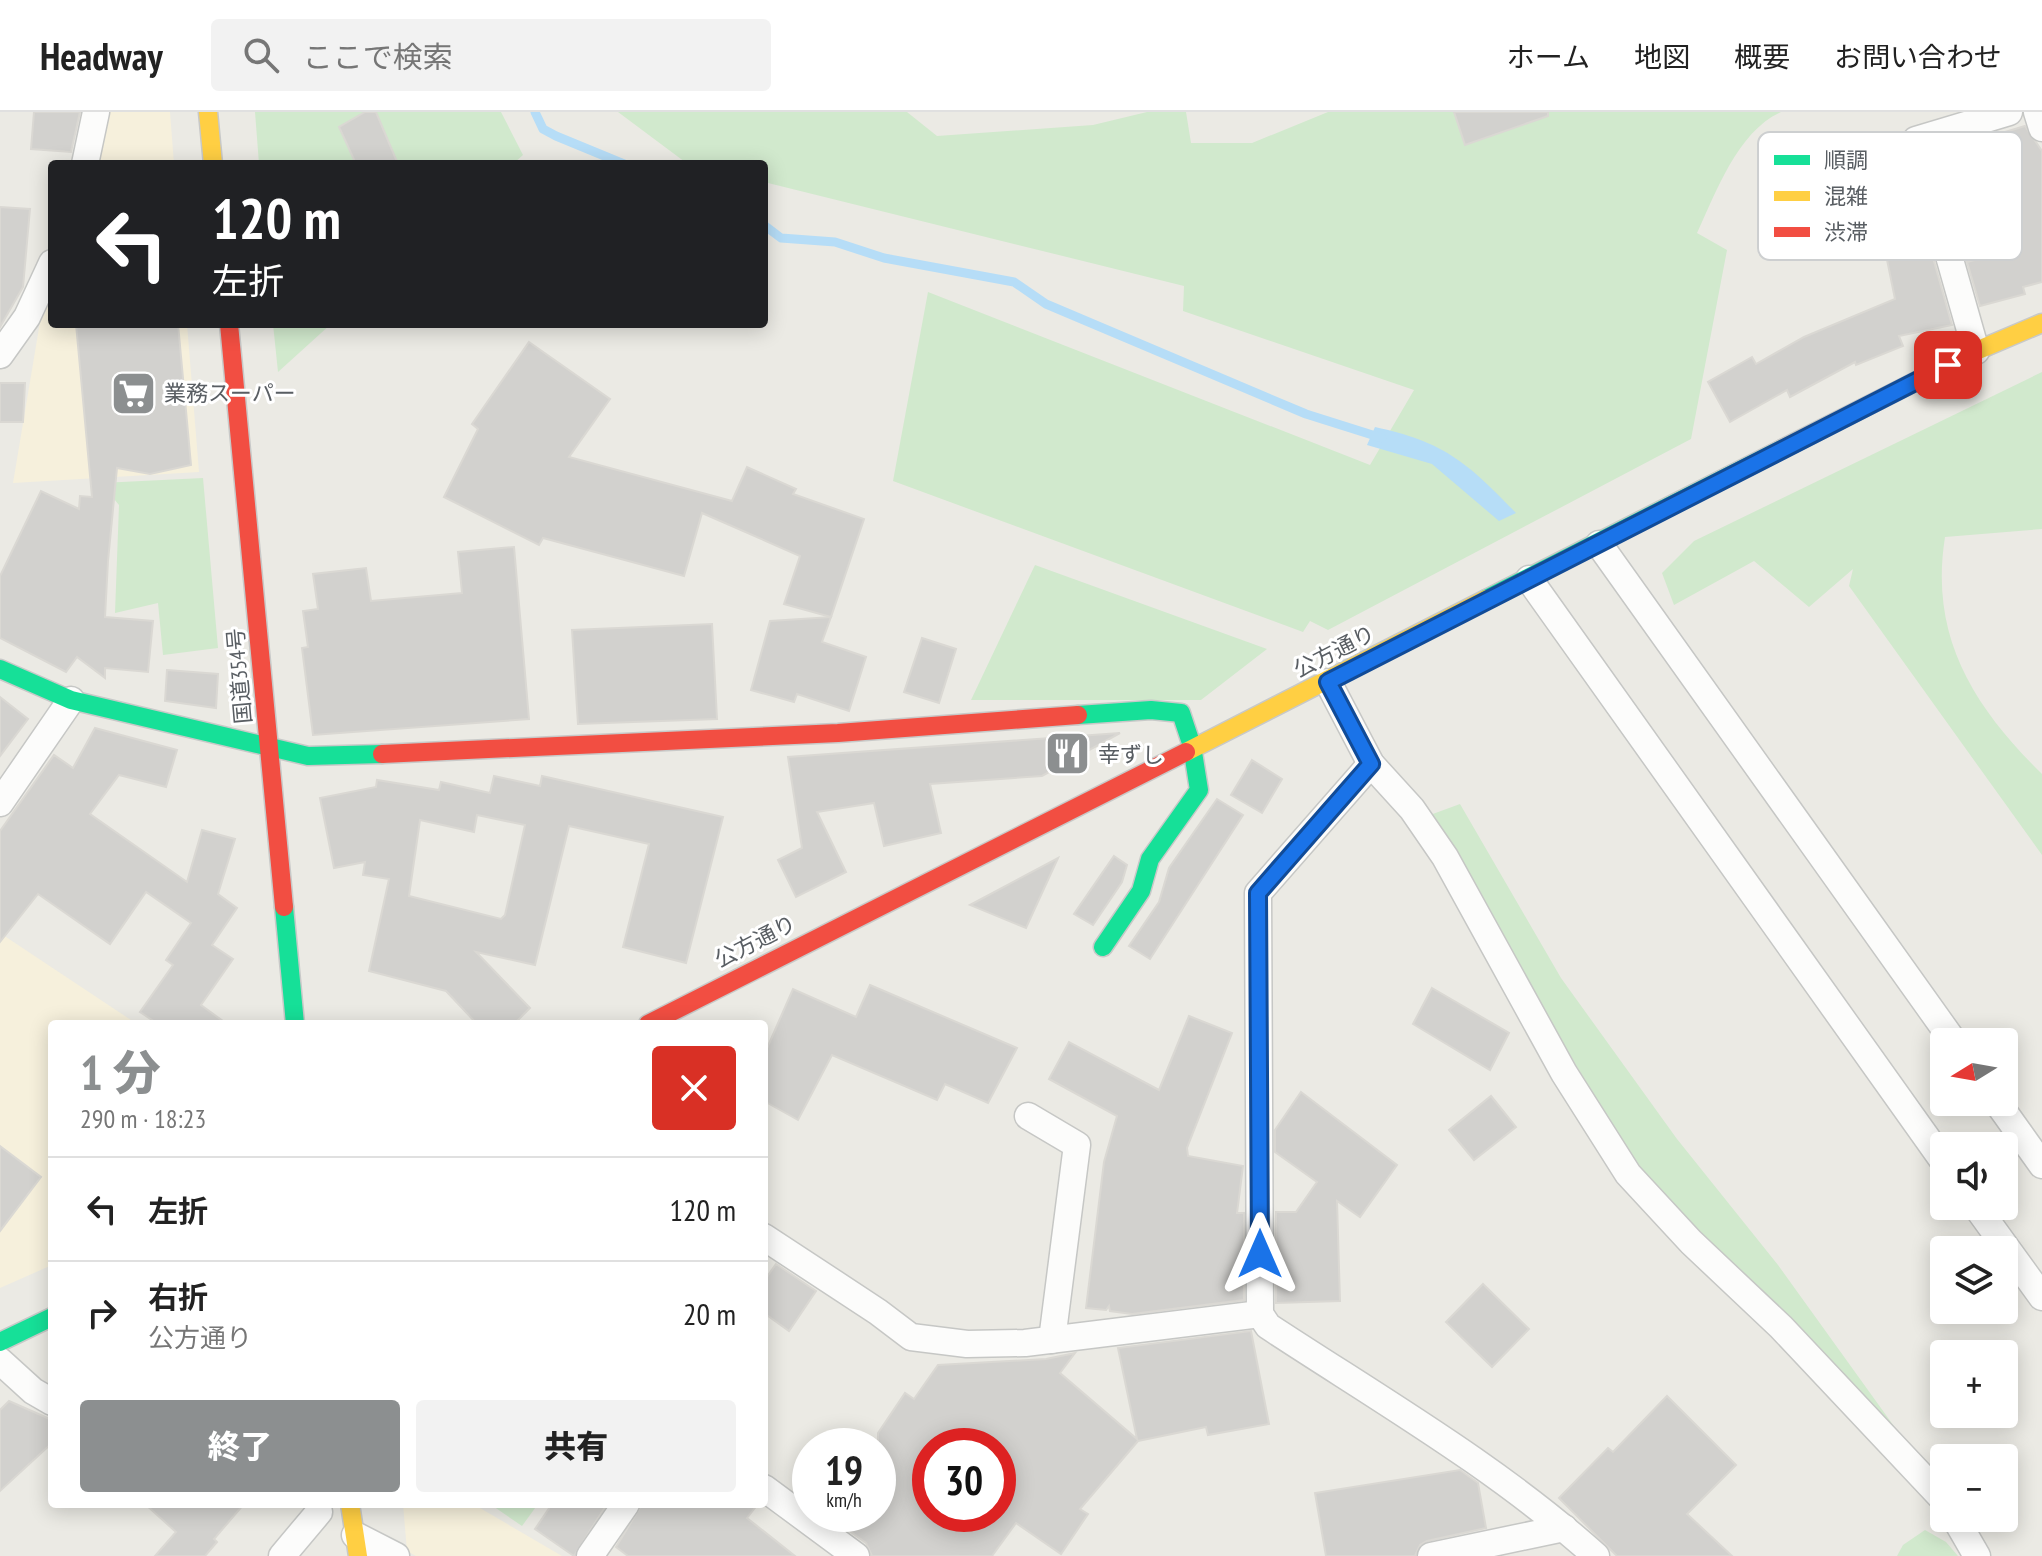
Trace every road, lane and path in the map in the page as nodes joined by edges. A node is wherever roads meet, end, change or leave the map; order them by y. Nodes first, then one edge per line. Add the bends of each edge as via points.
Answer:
1 (96, 112) edge
2 (208, 112) edge
3 (2009, 112) edge
4 (2037, 112) edge
5 (2042, 128) edge
6 (1943, 132) edge
7 (86, 160) edge
8 (213, 160) edge
9 (1950, 260) edge
10 (48, 272) edge
11 (2042, 323) edge
12 (229, 328) edge
13 (1976, 351) junction
14 (0, 355) edge
15 (1599, 544) junction
16 (1529, 579) junction
17 (0, 669) edge
18 (1328, 682) junction
19 (71, 700) junction
20 (1192, 746) junction
21 (270, 747) junction
22 (1371, 764) junction
23 (0, 803) edge
24 (288, 943) junction
25 (1103, 947) dead end
26 (295, 1020) edge
27 (314, 1020) edge
28 (656, 1020) edge
29 (1944, 1028) edge
30 (1028, 1116) dead end
31 (2007, 1116) edge
32 (1930, 1142) edge
33 (2042, 1165) edge
34 (1986, 1220) edge
35 (768, 1240) edge
36 (2042, 1297) edge
37 (1260, 1314) junction
38 (48, 1319) edge
39 (1052, 1340) junction
40 (0, 1342) edge
41 (0, 1361) edge
42 (48, 1400) edge
43 (1930, 1485) edge
44 (768, 1491) edge
45 (310, 1508) edge
46 (623, 1508) edge
47 (353, 1526) edge
48 (1564, 1528) junction
49 (1963, 1532) edge
50 (282, 1556) edge
51 (396, 1556) edge
52 (590, 1556) edge
53 (856, 1556) edge
54 (1431, 1556) edge
55 (1596, 1556) edge
56 (1977, 1556) edge

1 - 7 street
2 - 8 main road
3 - 6 street
4 - 5 street
9 - 13 street
10 - 14 street via 27,317
11 - 13 main road, 公方通り
12 - 21 main road, 国道354号
13 - 15 main road, 公方通り
15 - 16 main road, 公方通り
15 - 29 street
16 - 18 main road, 公方通り
16 - 32 street
17 - 19 main road
18 - 20 main road, 公方通り
18 - 22 street
19 - 21 main road
19 - 23 street
20 - 21 main road via 1181,713 1151,710 546,749 308,756
20 - 25 main road via 1199,790 1150,859 1141,891
20 - 28 main road, 公方通り
21 - 24 main road, 国道354号
22 - 37 street via 1258,893
22 - 43 street via 1412,809 1445,857 1564,1073 1628,1174
24 - 26 main road, 国道354号
24 - 27 main road
30 - 39 street via 1077,1145
31 - 33 street
34 - 36 street
35 - 39 street via 911,1337 967,1344
37 - 39 street
37 - 48 street via 1268,1326 1453,1447
38 - 40 main road
41 - 42 street
44 - 53 street
45 - 47 street
45 - 50 street
46 - 52 street
47 - 51 street
48 - 54 street
48 - 55 street
49 - 56 street

